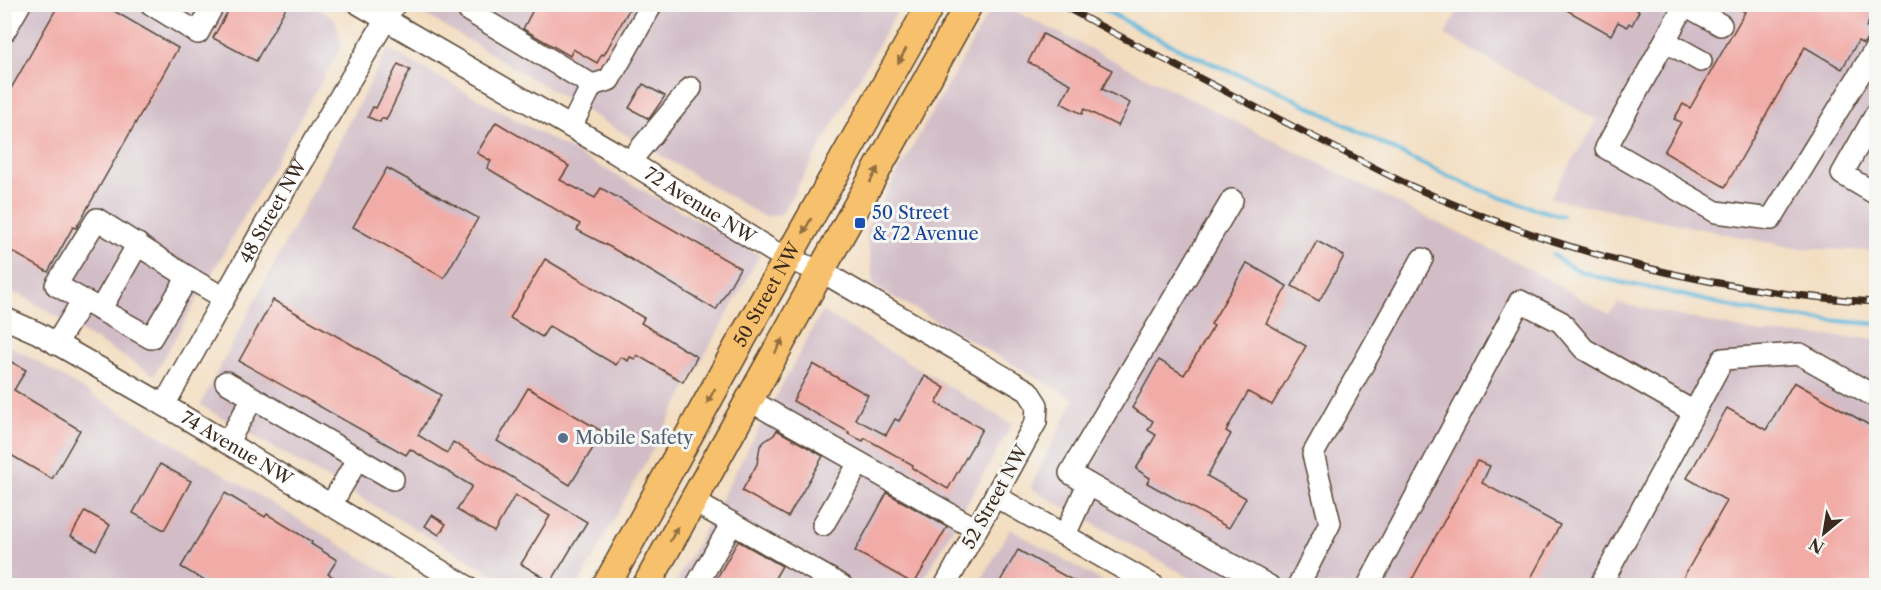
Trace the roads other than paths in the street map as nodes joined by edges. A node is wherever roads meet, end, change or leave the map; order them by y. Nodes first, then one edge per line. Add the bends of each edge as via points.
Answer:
1 (20, 4) edge
2 (151, 4) edge
3 (214, 4) edge
4 (359, 4) edge
5 (473, 4) edge
6 (652, 4) edge
7 (931, 4) edge
8 (969, 4) edge
9 (1685, 5) edge
10 (391, 13) edge
11 (1721, 25) dead end
12 (4, 32) edge
13 (1665, 41) junction
14 (1876, 48) edge
15 (1701, 61) dead end
16 (592, 85) junction
17 (691, 88) dead end
18 (1876, 114) edge
19 (571, 127) junction
20 (630, 161) junction
21 (1876, 194) edge
22 (1232, 200) dead end
23 (138, 244) junction
24 (787, 259) junction
25 (1422, 259) dead end
26 (821, 271) junction
27 (188, 277) junction
28 (225, 298) junction
29 (92, 305) junction
30 (4, 318) edge
31 (56, 344) junction
32 (226, 382) dead end
33 (1876, 397) edge
34 (253, 398) junction
35 (749, 400) junction
36 (164, 405) junction
37 (1036, 405) joint
38 (1694, 412) junction
39 (227, 443) junction
40 (358, 458) junction
41 (859, 463) junction
42 (393, 479) dead end
43 (1088, 484) junction
44 (995, 496) junction
45 (693, 501) junction
46 (331, 505) junction
47 (732, 523) junction
48 (824, 525) dead end
49 (976, 529) junction
50 (1065, 535) junction
51 (812, 578) edge
52 (466, 585) edge
53 (606, 585) edge
54 (646, 585) edge
55 (696, 585) edge
56 (842, 585) edge
57 (945, 585) edge
58 (1154, 585) edge
59 (1269, 585) edge
60 (1298, 585) edge
61 (1368, 585) edge
62 (1600, 585) edge

1 - 12 street
2 - 3 street via 198,33
4 - 10 street, 72 Avenue NW
5 - 16 street via 470,11
6 - 16 street via 609,80
7 -> 24 main road, 50 Street NW
26 -> 8 main road, 50 Street NW
9 - 11 street
9 - 13 street
10 - 19 street, 72 Avenue NW
10 - 28 street, 48 Street NW
13 - 14 street via 1606,148 1716,212 1771,219
13 - 15 street
16 - 19 street
17 - 20 street
18 - 21 street via 1842,174
19 - 20 street, 72 Avenue NW
20 - 24 street, 72 Avenue NW
22 - 43 street via 1070,473
23 - 27 street
23 - 29 street
23 - 29 street via 97,219 56,285
24 - 26 street, 72 Avenue NW
24 -> 53 main road, 50 Street NW
25 - 60 street via 1312,454 1330,523
35 -> 26 main road, 50 Street NW
26 - 37 street, 72 Avenue NW via 1017,384 1028,391
27 - 28 street
27 - 29 street via 151,338
28 - 36 street, 48 Street NW
29 - 31 street
30 - 31 street, 74 Avenue NW
31 - 36 street, 74 Avenue NW
32 - 34 street
33 - 38 street via 1800,354 1723,359
34 - 39 street
34 - 40 street
35 - 41 street
35 - 45 main road, 50 Street NW
36 - 39 street, 74 Avenue NW
37 - 44 street, 52 Street NW via 1036,422
38 - 61 street via 1584,349 1561,322 1520,301
38 - 62 street
39 - 46 street, 74 Avenue NW
40 - 42 street
40 - 46 street
41 - 48 street
41 - 49 street
43 - 50 street
43 - 59 street
44 - 49 street, 52 Street NW
44 - 50 street
45 - 47 street
54 -> 45 main road, 50 Street NW
46 - 52 street, 74 Avenue NW
47 - 51 street
47 - 55 street
49 - 57 street, 52 Street NW
50 - 58 street
51 - 56 street

